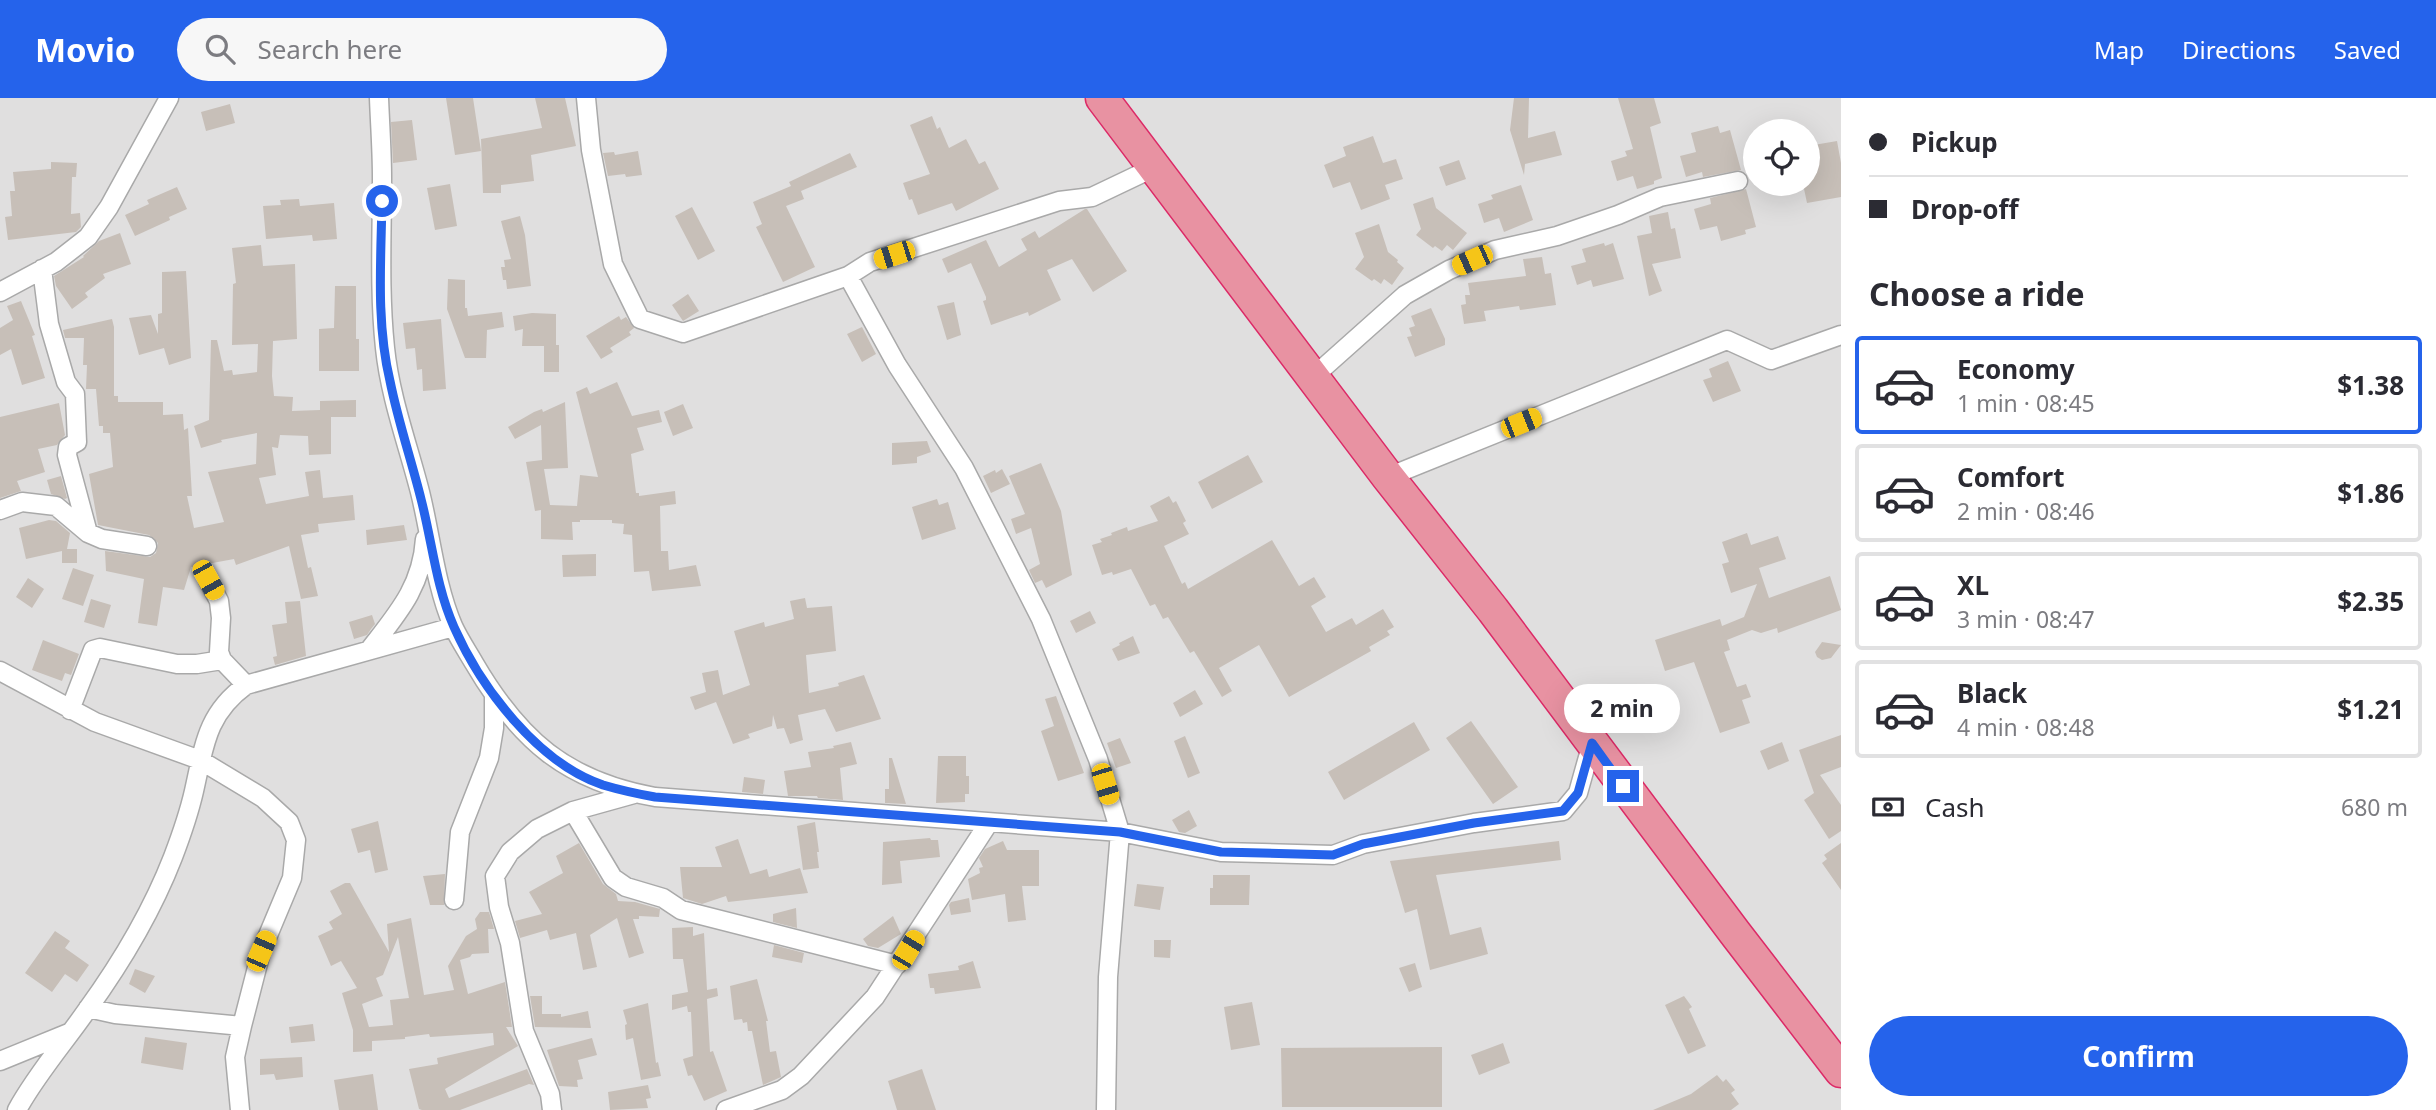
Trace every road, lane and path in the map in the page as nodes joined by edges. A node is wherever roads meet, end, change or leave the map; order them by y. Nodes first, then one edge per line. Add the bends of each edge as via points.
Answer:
1 (169, 98) edge
2 (379, 98) edge
3 (586, 98) edge
4 (1102, 98) edge
5 (1155, 167) junction
6 (1738, 181) dead end
7 (42, 269) junction
8 (848, 276) junction
9 (0, 292) edge
10 (1841, 335) edge
11 (1313, 377) junction
12 (1388, 477) junction
13 (0, 510) edge
14 (426, 519) junction
15 (88, 533) junction
16 (147, 546) dead end
17 (208, 580) dead end
18 (453, 626) junction
19 (370, 649) junction
20 (222, 660) junction
21 (0, 671) edge
22 (246, 685) junction
23 (494, 697) junction
24 (70, 710) junction
25 (1592, 743) junction
26 (200, 760) junction
27 (637, 793) junction
28 (573, 811) junction
29 (988, 824) junction
30 (1120, 832) junction
31 (454, 900) dead end
32 (897, 965) junction
33 (89, 1008) junction
34 (242, 1026) junction
35 (71, 1032) junction
36 (0, 1061) edge
37 (1841, 1071) edge
38 (17, 1110) edge
39 (240, 1110) edge
40 (552, 1110) edge
41 (726, 1110) edge
42 (1106, 1110) edge

1 - 7 street via 88,237
2 - 14 street via 385,349
3 - 8 street via 613,264 640,319 683,333
4 - 5 highway
5 - 8 street via 1091,197 1059,201 870,262
5 - 11 highway
6 - 11 street via 1660,197 1557,236 1496,250 1449,270 1405,295
7 - 9 street
7 - 15 street via 49,324 66,382 75,394 77,442 68,447 67,455
8 - 30 street via 897,365 964,468 1041,619 1098,759
10 - 12 street via 1771,360 1727,340
11 - 12 highway
12 - 25 highway
13 - 15 street via 22,502 56,506
14 - 18 street
14 - 19 street via 422,566 415,583
15 - 16 street
17 - 20 street via 219,601
18 - 19 street
18 - 23 street
19 - 22 street
20 - 22 street
20 - 24 street via 177,664 93,650
21 - 24 street
22 - 26 street via 217,715 203,742
23 - 27 street via 540,747 571,769 602,784
23 - 31 street via 489,758 460,832
24 - 26 street
25 - 30 street via 1578,793 1563,811 1363,844 1333,855 1221,852
25 - 37 highway
26 - 33 street via 173,858 131,942
26 - 34 street via 263,798 289,822 296,840 292,878 261,951
27 - 28 street
27 - 29 street
28 - 32 street via 613,878 626,887 663,898 681,910
28 - 40 street via 537,829 510,852 495,876 524,1031
29 - 30 street
29 - 32 street
30 - 42 street via 1108,977
32 - 41 street via 875,996 801,1076 782,1090
33 - 34 street
33 - 35 street
34 - 39 street via 235,1057
35 - 36 street
35 - 38 street

